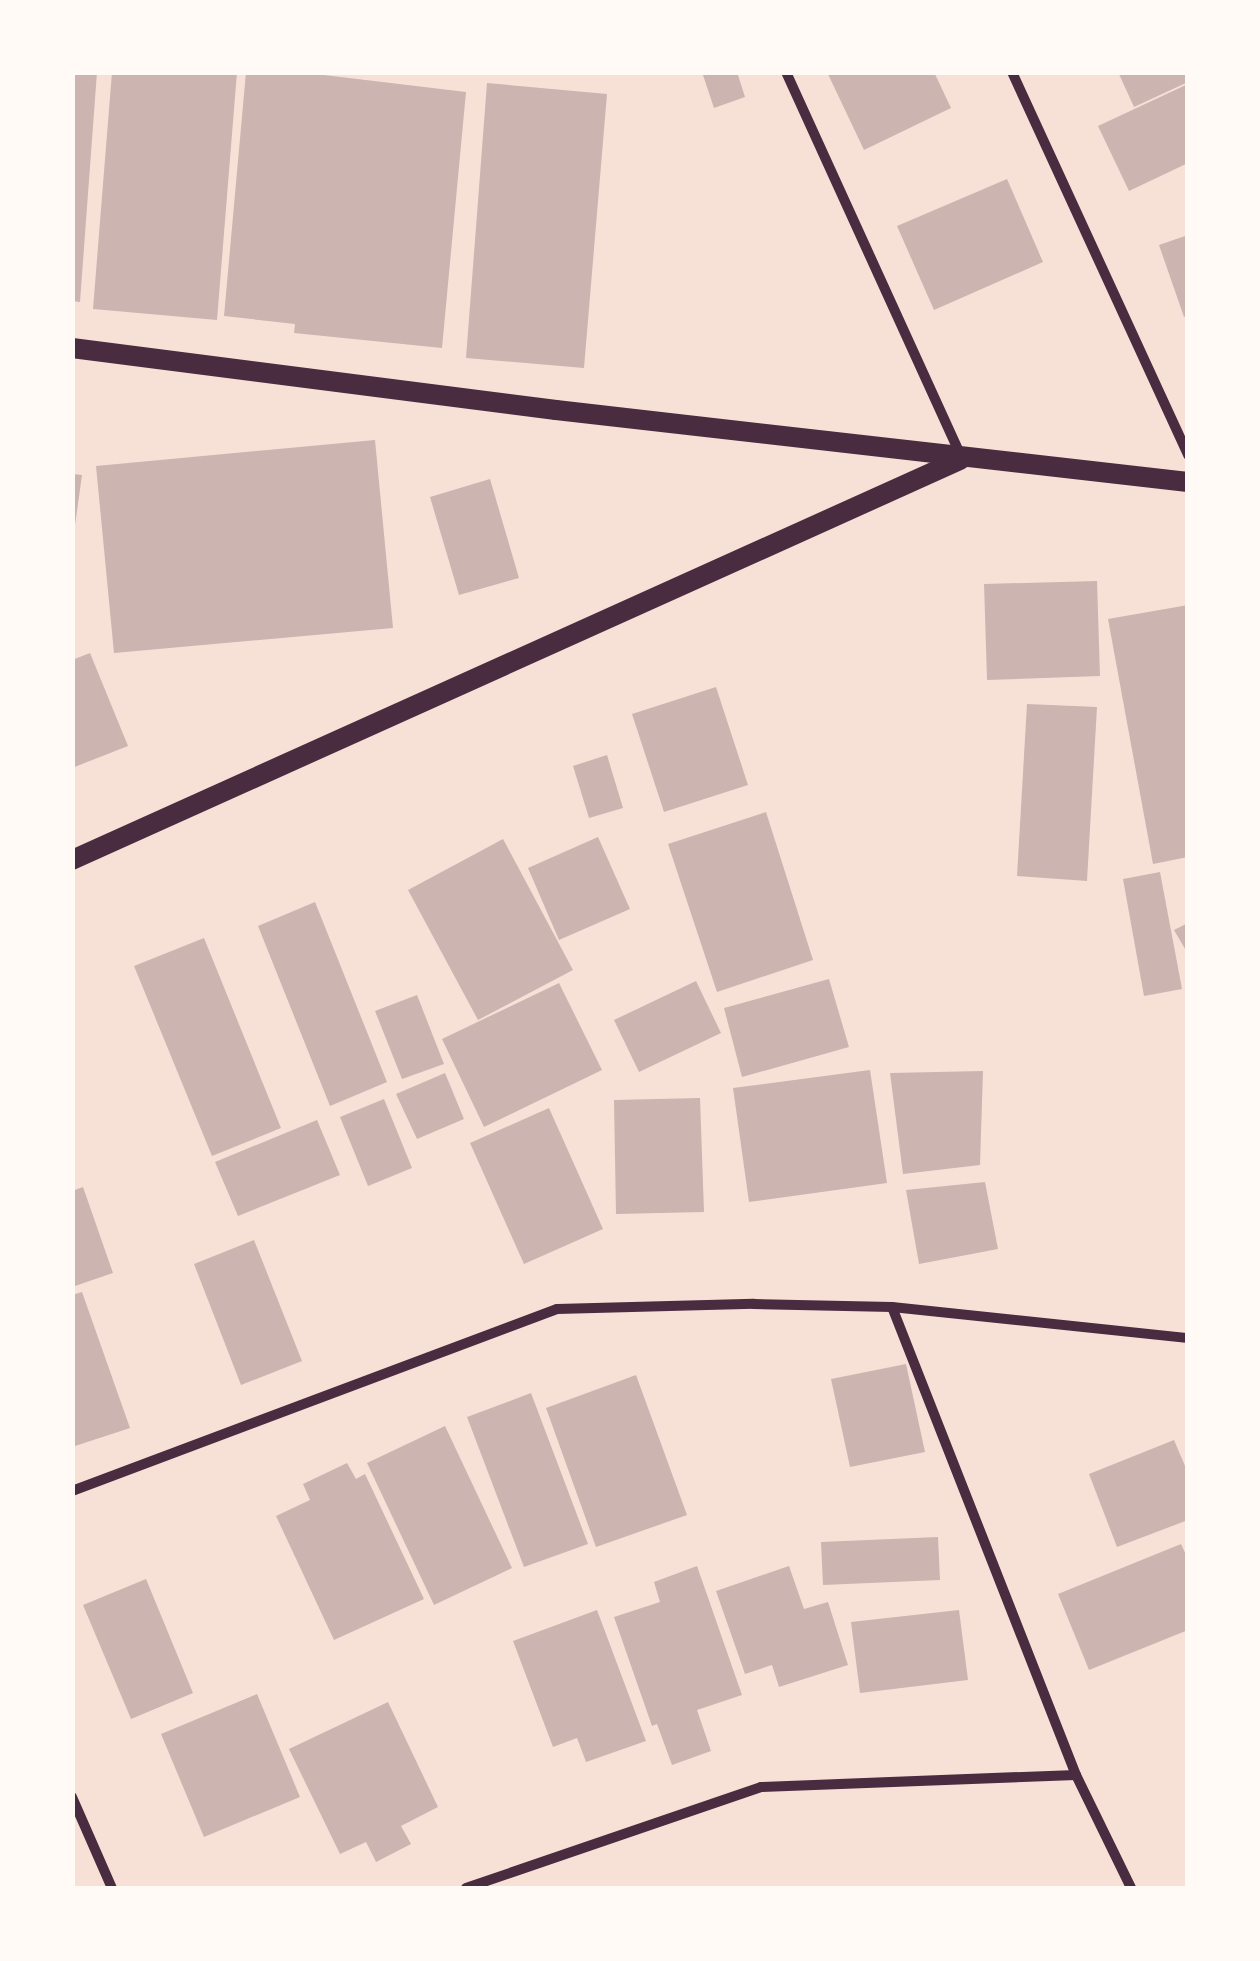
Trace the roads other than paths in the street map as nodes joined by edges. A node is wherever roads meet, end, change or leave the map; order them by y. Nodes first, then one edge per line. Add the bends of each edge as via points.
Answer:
1 (786, 72) edge
2 (1012, 72) edge
3 (72, 348) edge
4 (1188, 456) edge
5 (962, 458) junction
6 (1188, 482) edge
7 (72, 860) edge
8 (892, 1307) junction
9 (1188, 1338) edge
10 (72, 1491) edge
11 (1076, 1776) junction
12 (72, 1797) edge
13 (112, 1888) edge
14 (466, 1888) edge
15 (1132, 1888) edge

1 - 5 street
2 - 4 street
3 - 5 main road
5 - 6 main road
5 - 7 main road
8 - 9 street
8 - 10 street via 557,1309
8 - 11 street
11 - 14 street via 761,1787
11 - 15 street
12 - 13 street

